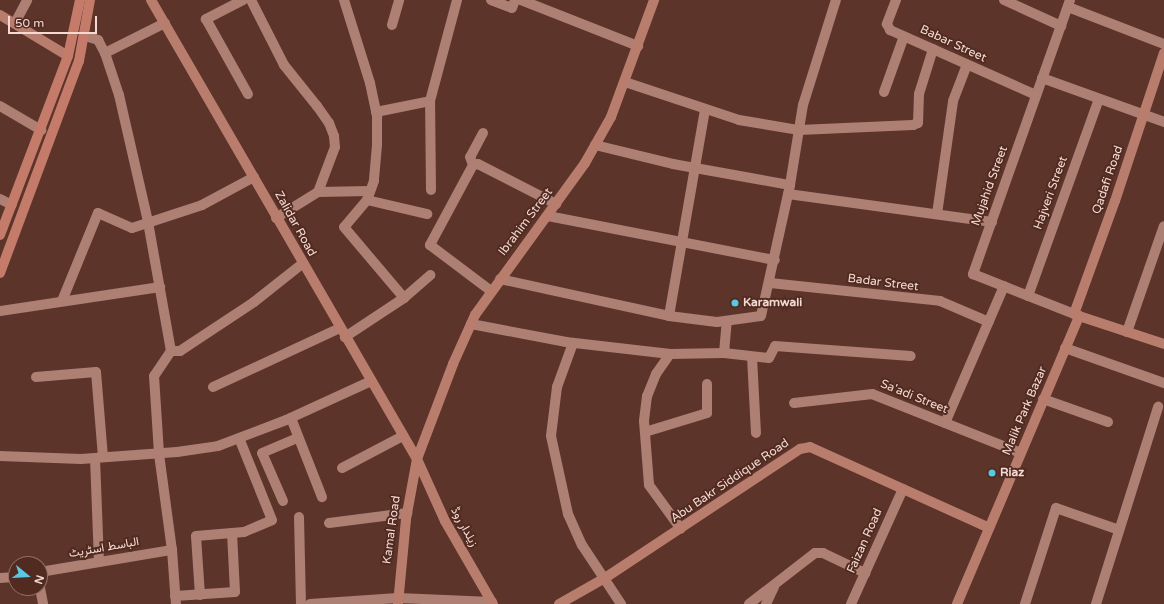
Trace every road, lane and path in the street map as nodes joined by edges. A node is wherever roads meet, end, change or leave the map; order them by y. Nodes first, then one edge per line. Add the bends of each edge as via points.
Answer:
1 (27, 0) edge
2 (80, 0) edge
3 (90, 0) edge
4 (151, 0) edge
5 (243, 0) edge
6 (344, 0) edge
7 (399, 0) edge
8 (457, 0) edge
9 (491, 0) edge
10 (515, 0) edge
11 (521, 0) edge
12 (654, 0) edge
13 (836, 0) edge
14 (896, 0) edge
15 (1004, 0) edge
16 (255, 2) edge
17 (1020, 3) edge
18 (1069, 4) edge
19 (0, 15) edge
20 (15, 23) junction
21 (165, 23) junction
22 (392, 25) dead end
23 (1061, 26) junction
24 (85, 36) junction
25 (904, 36) junction
26 (1164, 44) edge
27 (638, 46) junction
28 (933, 49) junction
29 (105, 53) junction
30 (1164, 53) edge
31 (68, 56) junction
32 (967, 65) junction
33 (1042, 78) junction
34 (625, 82) junction
35 (884, 92) dead end
36 (248, 94) dead end
37 (1036, 95) junction
38 (1100, 99) junction
39 (430, 102) junction
40 (0, 106) edge
41 (704, 109) junction
42 (376, 112) junction
43 (1144, 115) junction
44 (1164, 122) edge
45 (41, 130) junction
46 (799, 130) junction
47 (483, 133) dead end
48 (595, 145) junction
49 (473, 165) junction
50 (694, 168) junction
51 (254, 177) junction
52 (789, 189) junction
53 (431, 190) dead end
54 (318, 192) junction
55 (369, 195) junction
56 (0, 199) edge
57 (556, 204) junction
58 (12, 205) junction
59 (427, 214) dead end
60 (937, 214) junction
61 (548, 216) junction
62 (276, 218) junction
63 (148, 222) junction
64 (992, 222) junction
65 (1164, 226) edge
66 (0, 235) edge
67 (681, 243) junction
68 (775, 260) junction
69 (302, 264) junction
70 (0, 273) edge
71 (430, 275) dead end
72 (500, 279) junction
73 (770, 283) junction
74 (1004, 286) junction
75 (160, 287) junction
76 (492, 291) junction
77 (1028, 296) junction
78 (404, 298) junction
79 (62, 301) junction
80 (0, 311) edge
81 (1076, 315) junction
82 (669, 316) junction
83 (727, 321) junction
84 (989, 322) junction
85 (471, 324) junction
86 (340, 328) junction
87 (1127, 332) junction
88 (345, 337) junction
89 (573, 343) junction
90 (1164, 344) edge
91 (1065, 348) junction
92 (171, 351) junction
93 (724, 353) junction
94 (670, 354) junction
95 (911, 356) dead end
96 (752, 357) junction
97 (36, 377) dead end
98 (371, 381) junction
99 (1164, 383) edge
100 (707, 384) dead end
101 (213, 387) dead end
102 (1043, 400) junction
103 (794, 403) dead end
104 (1158, 407) dead end
105 (291, 418) junction
106 (1108, 422) dead end
107 (945, 423) junction
108 (645, 432) junction
109 (756, 433) dead end
110 (403, 436) junction
111 (239, 438) junction
112 (298, 438) junction
113 (1021, 453) junction
114 (159, 454) junction
115 (0, 456) edge
116 (99, 457) junction
117 (417, 459) junction
118 (342, 468) dead end
119 (903, 489) junction
120 (322, 497) dead end
121 (283, 501) dead end
122 (407, 512) junction
123 (299, 517) dead end
124 (329, 523) dead end
125 (989, 528) junction
126 (681, 529) junction
127 (1119, 530) junction
128 (232, 533) junction
129 (172, 550) junction
130 (100, 562) junction
131 (48, 571) edge
132 (865, 574) junction
133 (605, 578) junction
134 (775, 585) junction
135 (200, 595) junction
136 (175, 600) edge
137 (398, 601) edge
138 (493, 603) edge
139 (301, 604) edge
140 (310, 604) edge
141 (559, 604) edge
142 (621, 604) edge
143 (749, 604) edge
144 (766, 604) edge
145 (851, 604) edge
146 (957, 604) edge
147 (1025, 604) edge
148 (1096, 604) edge

1 - 20 street
2 - 31 main road
3 - 24 main road
4 - 21 street, Zalidar Road
5 - 36 street via 206,19
6 - 42 street via 370,83
7 - 22 street
8 - 39 street
9 - 10 street via 512,8
11 - 27 street
12 - 27 street, Ibrahim Street
13 - 46 street via 803,105
14 - 25 street, Babar Street via 887,27
15 - 17 street
16 - 54 street via 284,64 329,123 334,136 335,148
17 - 23 street
18 - 23 street, Mujahid Street
18 - 26 street
19 - 20 street
20 - 31 street
21 - 29 street
21 - 51 street, Zalidar Road
23 - 33 street, Mujahid Street
24 - 29 street via 98,40
24 - 70 main road via 79,61
25 - 28 street, Babar Street
25 - 35 street
27 - 34 street, Ibrahim Street
28 - 32 street, Babar Street
28 - 46 street via 919,94 918,123 913,126
29 - 63 street via 119,95
30 - 43 street, Qadafi Road
31 - 45 main road
32 - 37 street, Babar Street
32 - 60 street via 953,101
33 - 37 street, Mujahid Street
33 - 38 street
34 - 41 street
34 - 48 street, Ibrahim Street via 611,117
37 - 64 street, Mujahid Street
38 - 43 street
38 - 77 street, Hajveri Street
39 - 42 street
39 - 53 street
40 - 45 street
41 - 46 street via 739,120
41 - 50 street
42 - 55 street via 377,145
43 - 44 street
43 - 81 street, Qadafi Road
45 - 58 main road
46 - 52 street
47 - 49 street via 470,157
48 - 50 street
48 - 57 street, Ibrahim Street
49 - 57 street via 478,164
49 - 76 street via 430,245
50 - 52 street
50 - 67 street
51 - 62 street, Zalidar Road
51 - 63 street via 202,205
52 - 60 street
52 - 68 street
54 - 55 street
54 - 62 street
55 - 59 street
55 - 78 street via 344,227
56 - 58 street
57 - 61 street, Ibrahim Street
58 - 66 main road
60 - 64 street
61 - 67 street
61 - 72 street, Ibrahim Street
62 - 69 street, Zalidar Road
63 - 75 street
63 - 79 street via 132,228 98,213
64 - 74 street, Mujahid Street via 973,274
65 - 87 street
67 - 68 street
67 - 82 street
68 - 73 street
69 - 86 street, Zalidar Road
69 - 92 street via 254,302 180,351
71 - 78 street
72 - 76 street, Ibrahim Street
72 - 82 street
73 - 83 street via 762,316
73 - 84 street, Badar Street via 940,300
74 - 77 street, Mujahid Street
74 - 84 street
75 - 79 street
75 - 92 street
76 - 85 street, Ibrahim Street
77 - 81 street, Mujahid Street
78 - 88 street
79 - 80 street
81 - 87 street
81 - 91 street, Malik Park Bazar
82 - 83 street
83 - 93 street
84 - 107 street
85 - 89 street
85 - 117 street, Ibrahim Street via 429,423
86 - 88 street, Zalidar Road
86 - 101 street
87 - 90 street
88 - 98 street, Zalidar Road
89 - 94 street
89 - 133 street via 557,387 551,436 568,514 582,545
91 - 99 street
91 - 102 street, Malik Park Bazar
92 - 114 street via 154,376
93 - 94 street
93 - 96 street
94 - 108 street via 656,374 647,396
95 - 96 street via 775,346 769,358
96 - 109 street
97 - 116 street via 96,372
98 - 105 street
98 - 110 street, Zalidar Road
100 - 108 street via 707,413
102 - 106 street
102 - 113 street, Malik Park Bazar
103 - 107 street, Sa'adi Street via 867,393
104 - 127 street
105 - 111 street
105 - 112 street
107 - 113 street, Sa'adi Street
108 - 126 street via 649,485
110 - 117 street, Zalidar Road
110 - 118 street
111 - 114 street via 218,446
111 - 128 street via 272,520 244,532
112 - 120 street
112 - 121 street via 262,453
113 - 125 street, Malik Park Bazar
114 - 116 street
114 - 129 street
115 - 116 street
116 - 130 street
117 - 122 street, Kamal Road
117 - 138 street, زیلدار روڈ via 446,521
119 - 125 street, Abu Bakr Siddique Road
119 - 126 street, Abu Bakr Siddique Road via 810,447 800,450
119 - 132 street, Faizan Road
122 - 124 street
122 - 137 street, Kamal Road
123 - 139 street
125 - 146 street, Malik Park Bazar
126 - 133 street, Abu Bakr Siddique Road
127 - 147 street via 1056,508
127 - 148 street
128 - 135 street via 235,592
128 - 135 street via 196,536
129 - 130 street, الباسط اسٹریٹ
129 - 136 street
130 - 131 street, الباسط اسٹریٹ
132 - 134 street via 819,552
132 - 145 street, Faizan Road
133 - 141 street, Abu Bakr Siddique Road
133 - 142 street
134 - 143 street
134 - 144 street
135 - 136 street
137 - 138 street
137 - 140 street

